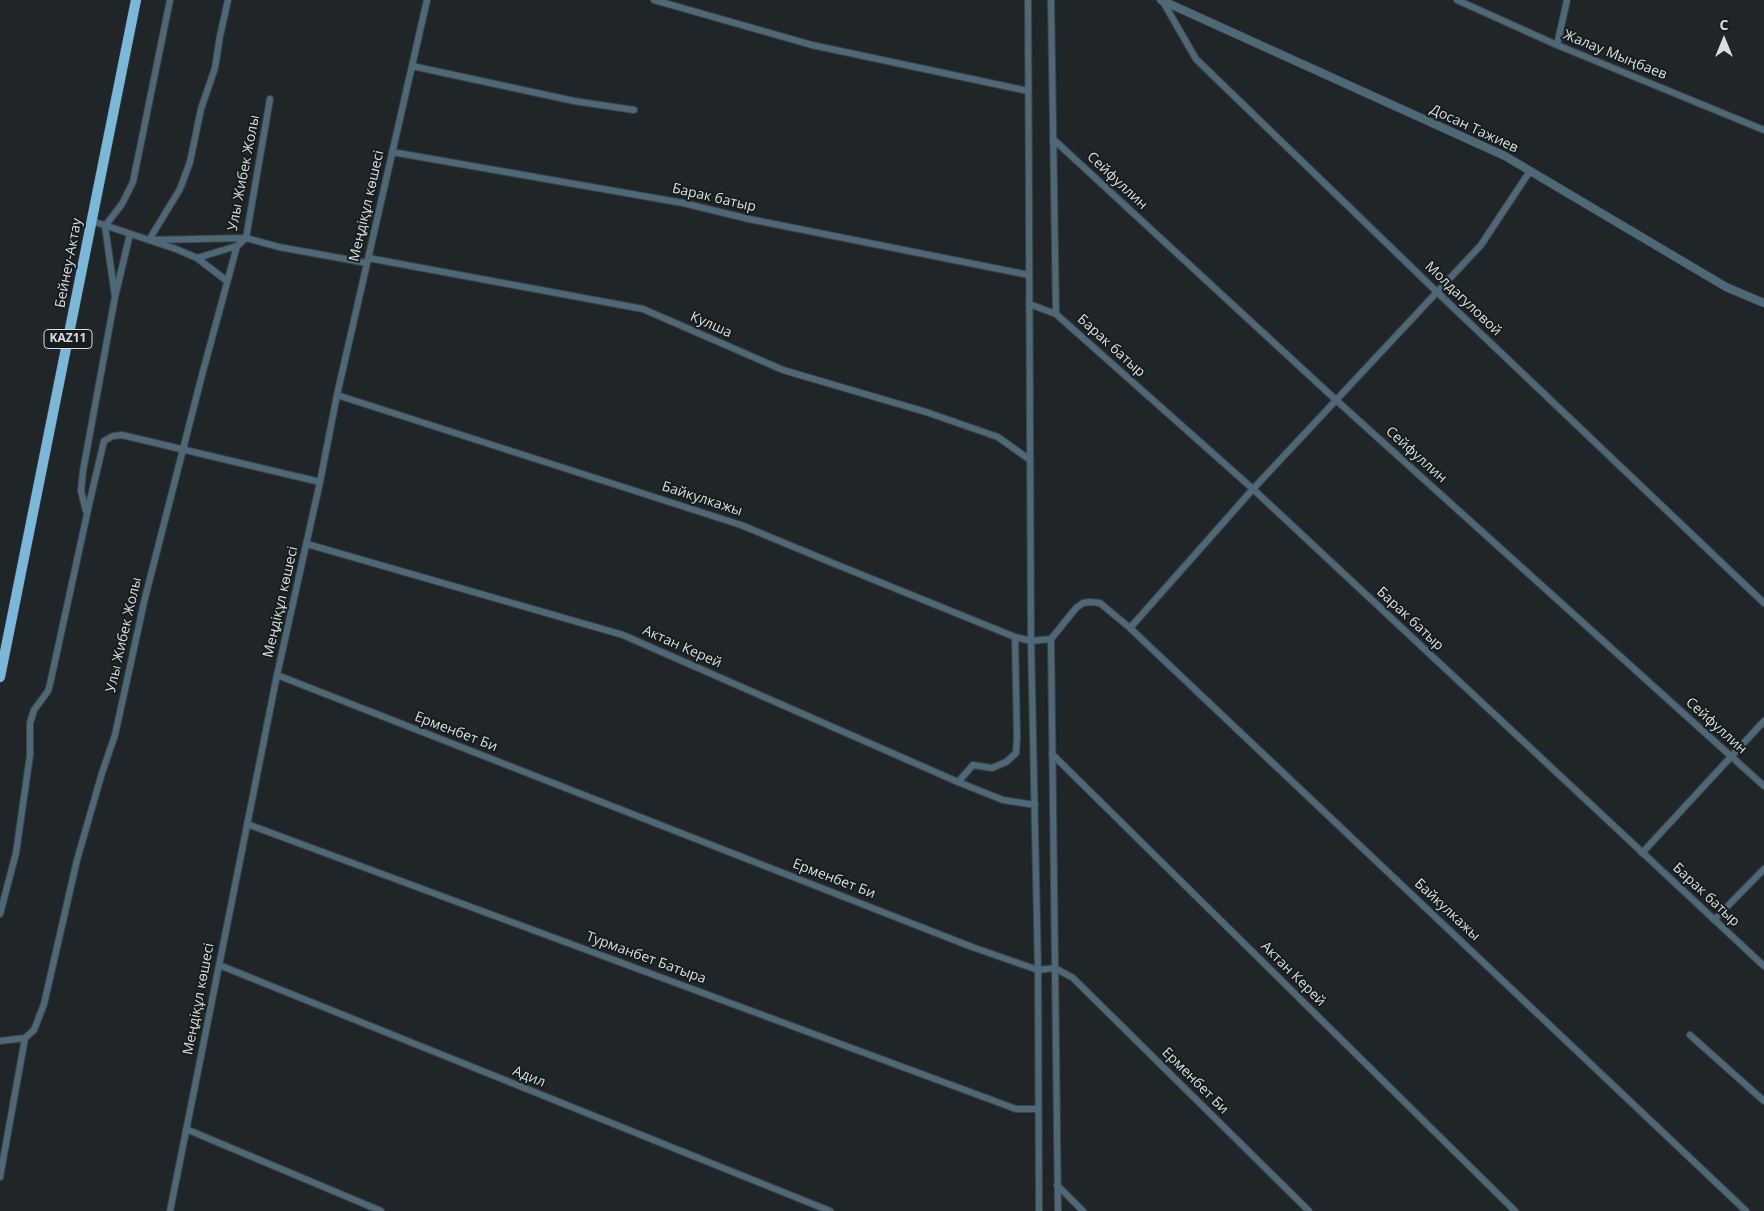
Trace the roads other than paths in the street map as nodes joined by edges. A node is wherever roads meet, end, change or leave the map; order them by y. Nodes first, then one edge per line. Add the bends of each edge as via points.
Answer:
1 (136, 0) edge
2 (170, 0) edge
3 (228, 0) edge
4 (427, 0) edge
5 (654, 0) edge
6 (1028, 0) edge
7 (1051, 0) edge
8 (1162, 0) edge
9 (1457, 0) edge
10 (1567, 0) edge
11 (1557, 45) junction
12 (412, 66) junction
13 (1028, 91) junction
14 (270, 99) dead end
15 (634, 110) dead end
16 (1764, 130) edge
17 (1053, 139) junction
18 (392, 152) junction
19 (1530, 170) junction
20 (92, 221) junction
21 (105, 226) junction
22 (130, 234) junction
23 (246, 238) junction
24 (149, 240) junction
25 (237, 246) junction
26 (197, 258) junction
27 (368, 260) junction
28 (1029, 275) junction
29 (227, 281) junction
30 (1437, 292) junction
31 (115, 297) junction
32 (1764, 303) edge
33 (1029, 304) junction
34 (1056, 314) junction
35 (337, 395) junction
36 (1336, 400) junction
37 (182, 449) junction
38 (1030, 460) junction
39 (320, 482) junction
40 (1253, 489) junction
41 (87, 515) junction
42 (306, 544) junction
43 (1764, 603) edge
44 (1130, 628) junction
45 (1015, 637) junction
46 (1051, 639) junction
47 (1031, 641) junction
48 (278, 675) junction
49 (0, 678) edge
50 (1764, 721) edge
51 (1052, 754) junction
52 (1731, 756) junction
53 (958, 782) junction
54 (1764, 786) edge
55 (1035, 805) junction
56 (247, 824) junction
57 (1642, 853) junction
58 (1764, 869) edge
59 (0, 914) edge
60 (1714, 920) junction
61 (219, 965) junction
62 (1764, 966) edge
63 (1055, 968) junction
64 (1038, 970) junction
65 (1690, 1035) dead end
66 (25, 1038) junction
67 (0, 1041) edge
68 (1764, 1101) edge
69 (1038, 1109) junction
70 (186, 1129) junction
71 (0, 1177) edge
72 (1057, 1185) junction
73 (170, 1211) edge
74 (381, 1211) edge
75 (830, 1211) edge
76 (1039, 1211) edge
77 (1058, 1211) edge
78 (1083, 1211) edge
79 (1309, 1211) edge
80 (1515, 1211) edge
81 (1746, 1211) edge

1 - 20 highway, Бейнеу-Актау / KAZ11
2 - 21 street via 133,182 122,204
3 - 24 street via 215,68 201,109 190,162 180,189
4 - 12 street, Меңдіқұл көшесі
5 - 13 street via 812,45
6 - 13 street
7 - 17 street
8 - 19 street, Досан Тажиев
8 - 30 street, Молдагуловой via 1196,59
9 - 11 street, Жалау Мыңбаев
10 - 11 street
11 - 16 street, Жалау Мыңбаев
12 - 15 street via 564,99
12 - 18 street, Меңдіқұл көшесі
13 - 28 street
14 - 23 street, Улы Жибек Жолы
17 - 34 street
17 - 36 street, Сейфуллин
18 - 27 street, Меңдіқұл көшесі
18 - 28 street, Барак батыр via 683,203
19 - 30 street via 1481,245
19 - 32 street, Досан Тажиев via 1726,288
20 - 21 street
20 - 49 highway, Бейнеу-Актау / KAZ11
21 - 22 street
21 - 31 street
22 - 24 street
22 - 31 street
23 - 24 street, Кулша
23 - 25 street, Улы Жибек Жолы
23 - 27 street, Кулша via 279,247
24 - 26 street
25 - 26 street
25 - 29 street, Улы Жибек Жолы
26 - 29 street
27 - 35 street, Меңдіқұл көшесі
27 - 38 street, Кулша via 643,309 783,370 926,412 998,438
28 - 33 street
29 - 37 street, Улы Жибек Жолы
30 - 36 street
30 - 43 street, Молдагуловой
31 - 41 street via 83,471 81,491
33 - 34 street, Барак батыр
33 - 38 street
34 - 40 street, Барак батыр
35 - 39 street, Меңдіқұл көшесі
35 - 45 street, Байкулкажы via 742,524
36 - 40 street
36 - 52 street, Сейфуллин
37 - 39 street
37 - 41 street via 122,435 108,438 104,441
37 - 66 street, Улы Жибек Жолы via 114,735 77,860 44,1004 34,1030
38 - 47 street
39 - 42 street, Меңдіқұл көшесі
40 - 44 street
40 - 57 street, Барак батыр
41 - 59 street via 50,684 30,723 30,755 16,853
42 - 48 street, Меңдіқұл көшесі
42 - 53 street, Актан Керей via 623,635
44 - 46 street, Байкулкажы via 1100,603 1090,602 1076,608
44 - 81 street, Байкулкажы
45 - 47 street, Байкулкажы
45 - 53 street via 1016,753 992,768 973,765
46 - 47 street, Байкулкажы
46 - 51 street
47 - 55 street
48 - 56 street, Меңдіқұл көшесі
48 - 64 street, Ерменбет Би
50 - 52 street
51 - 63 street
51 - 80 street, Актан Керей
52 - 54 street, Сейфуллин
52 - 57 street
53 - 55 street, Актан Керей via 1003,800
55 - 64 street
56 - 61 street, Меңдіқұл көшесі
56 - 69 street, Турманбет Батыра via 1016,1109
57 - 60 street, Барак батыр
58 - 60 street
60 - 62 street, Барак батыр
61 - 70 street, Меңдіқұл көшесі
61 - 75 street, Адил
63 - 64 street, Ерменбет Би
63 - 72 street
63 - 79 street, Ерменбет Би via 1073,978
64 - 69 street
65 - 68 street
66 - 67 street
66 - 71 street, Улы Жибек Жолы
69 - 76 street
70 - 73 street, Меңдіқұл көшесі
70 - 74 street
72 - 77 street
72 - 78 street

